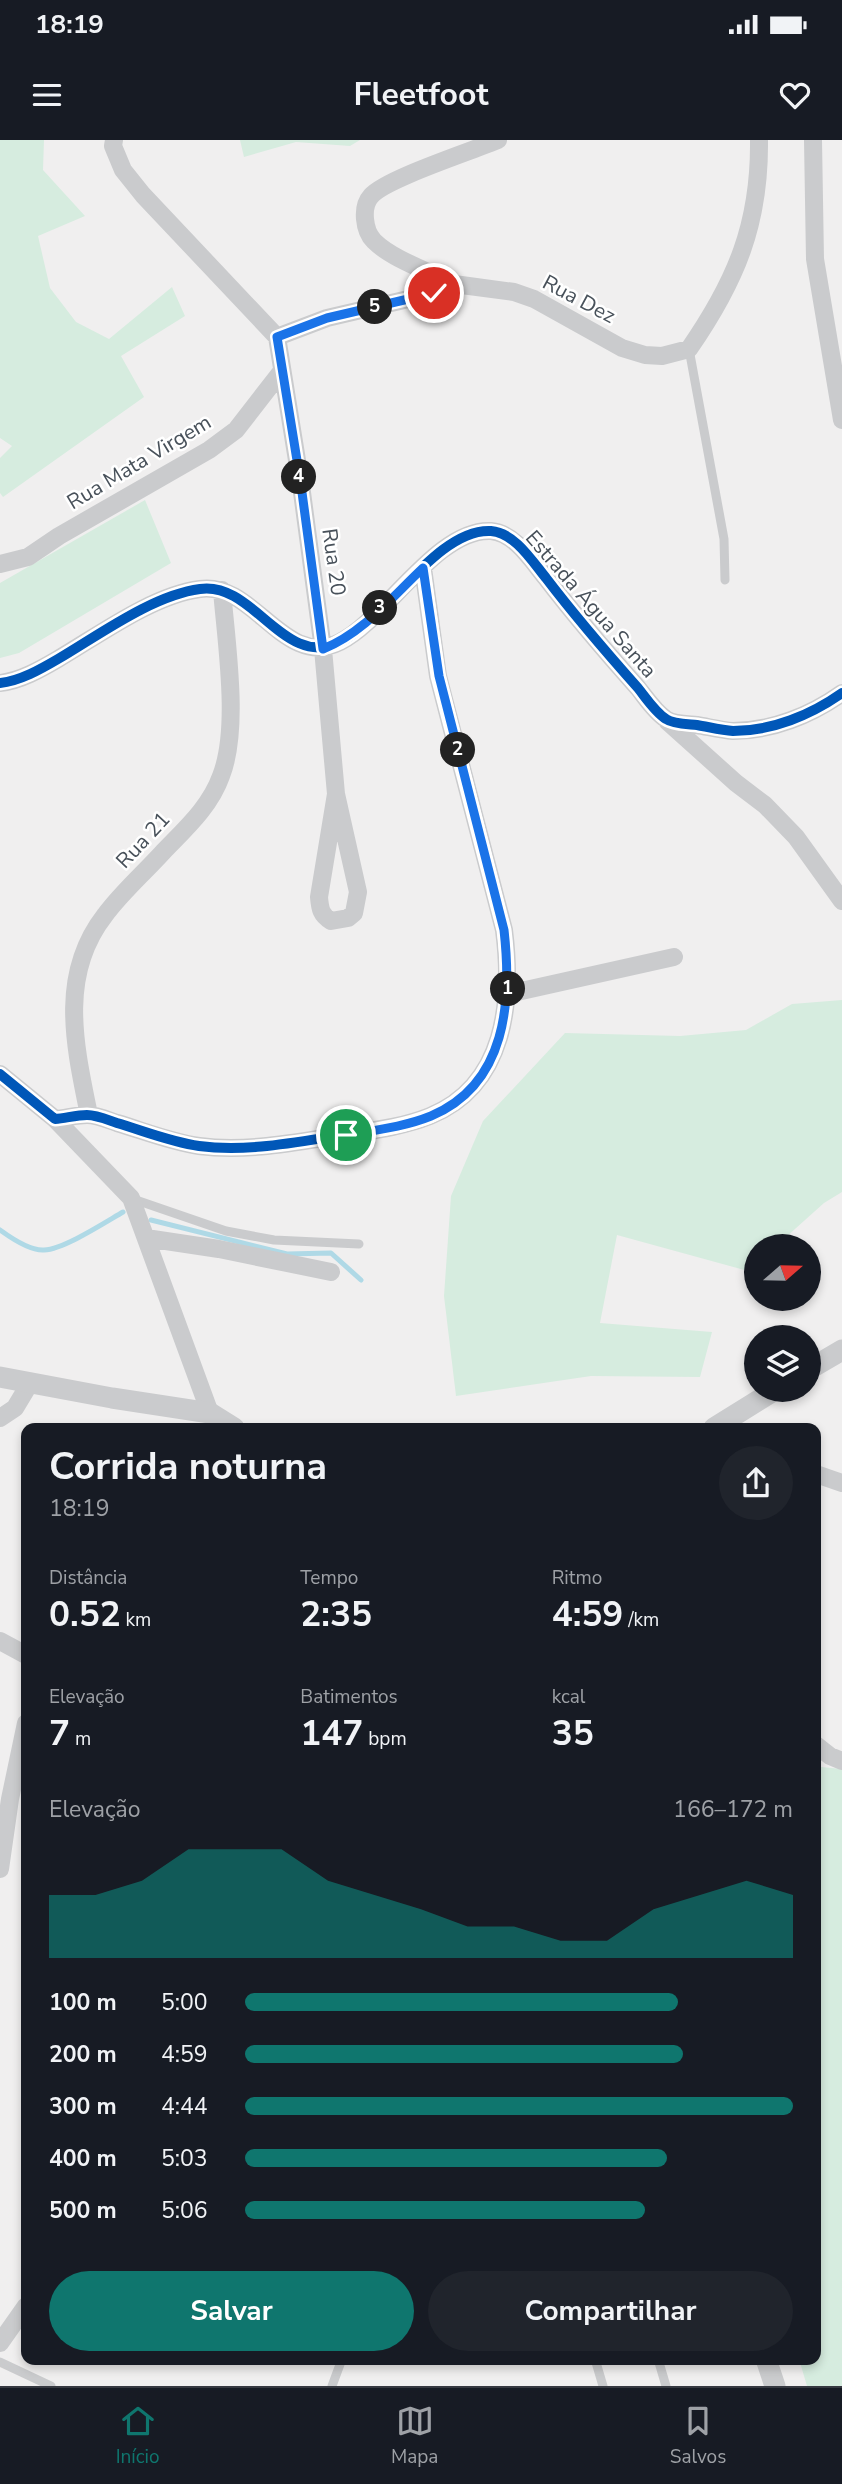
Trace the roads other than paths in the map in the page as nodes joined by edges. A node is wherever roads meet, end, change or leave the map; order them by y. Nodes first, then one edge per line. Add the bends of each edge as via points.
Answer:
1 (114, 140) edge
2 (498, 140) edge
3 (759, 140) edge
4 (813, 140) edge
5 (454, 284) junction
6 (277, 337) junction
7 (689, 349) junction
8 (281, 372) junction
9 (842, 420) edge
10 (0, 564) edge
11 (423, 568) junction
12 (724, 580) dead end
13 (222, 590) junction
14 (323, 649) junction
15 (0, 683) edge
16 (842, 693) edge
17 (667, 721) junction
18 (336, 794) junction
19 (842, 901) edge
20 (674, 957) dead end
21 (508, 994) junction
22 (0, 1074) edge
23 (89, 1115) junction
24 (55, 1119) junction
25 (131, 1198) junction
26 (146, 1238) junction
27 (359, 1244) dead end
28 (331, 1272) dead end
29 (842, 1350) edge
30 (821, 1362) edge
31 (0, 1377) edge
32 (30, 1383) junction
33 (756, 1402) edge
34 (210, 1413) junction
35 (0, 1418) edge
36 (226, 1423) edge
37 (722, 1423) edge
38 (821, 1476) edge
39 (842, 1483) edge
40 (0, 1641) edge
41 (21, 1652) edge
42 (21, 1747) edge
43 (821, 1749) edge
44 (842, 1761) edge
45 (0, 1869) edge
46 (21, 2313) edge
47 (0, 2343) edge
48 (0, 2362) edge
49 (340, 2365) edge
50 (597, 2365) edge
51 (660, 2365) edge
52 (768, 2365) edge
53 (51, 2386) edge
54 (332, 2386) edge
55 (603, 2386) edge
56 (666, 2386) edge
57 (775, 2386) edge

1 - 6 street via 123,170 143,195
2 - 5 street via 389,182 370,196 365,212 371,239
3 - 7 street via 750,230 728,287
4 - 9 street via 814,259
5 - 6 street, Rua Dez via 434,293 327,318
5 - 7 street, Rua Dez via 534,299 622,348 645,355
6 - 8 street, Rua 20
7 - 12 lane via 724,538
8 - 10 street, Rua Mata Virgem via 236,430 209,450 28,557
8 - 14 street, Rua 20
11 - 14 street, Estrada Água Santa via 357,630
11 - 17 street, Estrada Água Santa via 472,534 492,531 508,538 525,552
11 - 21 street via 439,676 504,930
13 - 14 street via 292,639
13 - 15 street via 203,588 159,600 48,665
13 - 23 street, Rua 21 via 229,740 222,776 203,810 104,915 82,956 74,993 74,1032
14 - 18 street, Rua 20
16 - 17 street via 820,708 760,728 733,731
17 - 19 street, Estrada Água Santa via 765,805 796,837
18 - 18 street, Rua 20 via 319,897 320,909 331,921 354,913 358,892
20 - 21 street
21 - 23 street via 492,1059 480,1079 457,1102 400,1126 232,1148 198,1146
22 - 24 street
23 - 24 street
24 - 25 street
25 - 26 street
25 - 27 lane via 226,1231 274,1240
26 - 28 street
26 - 34 street
29 - 30 street
31 - 32 street
32 - 34 street
32 - 35 street via 15,1408
33 - 37 street
34 - 36 street
38 - 39 street
40 - 41 street
42 - 45 street
43 - 44 street
46 - 47 street
48 - 53 lane
49 - 54 lane
50 - 55 lane
51 - 56 lane
52 - 57 street

